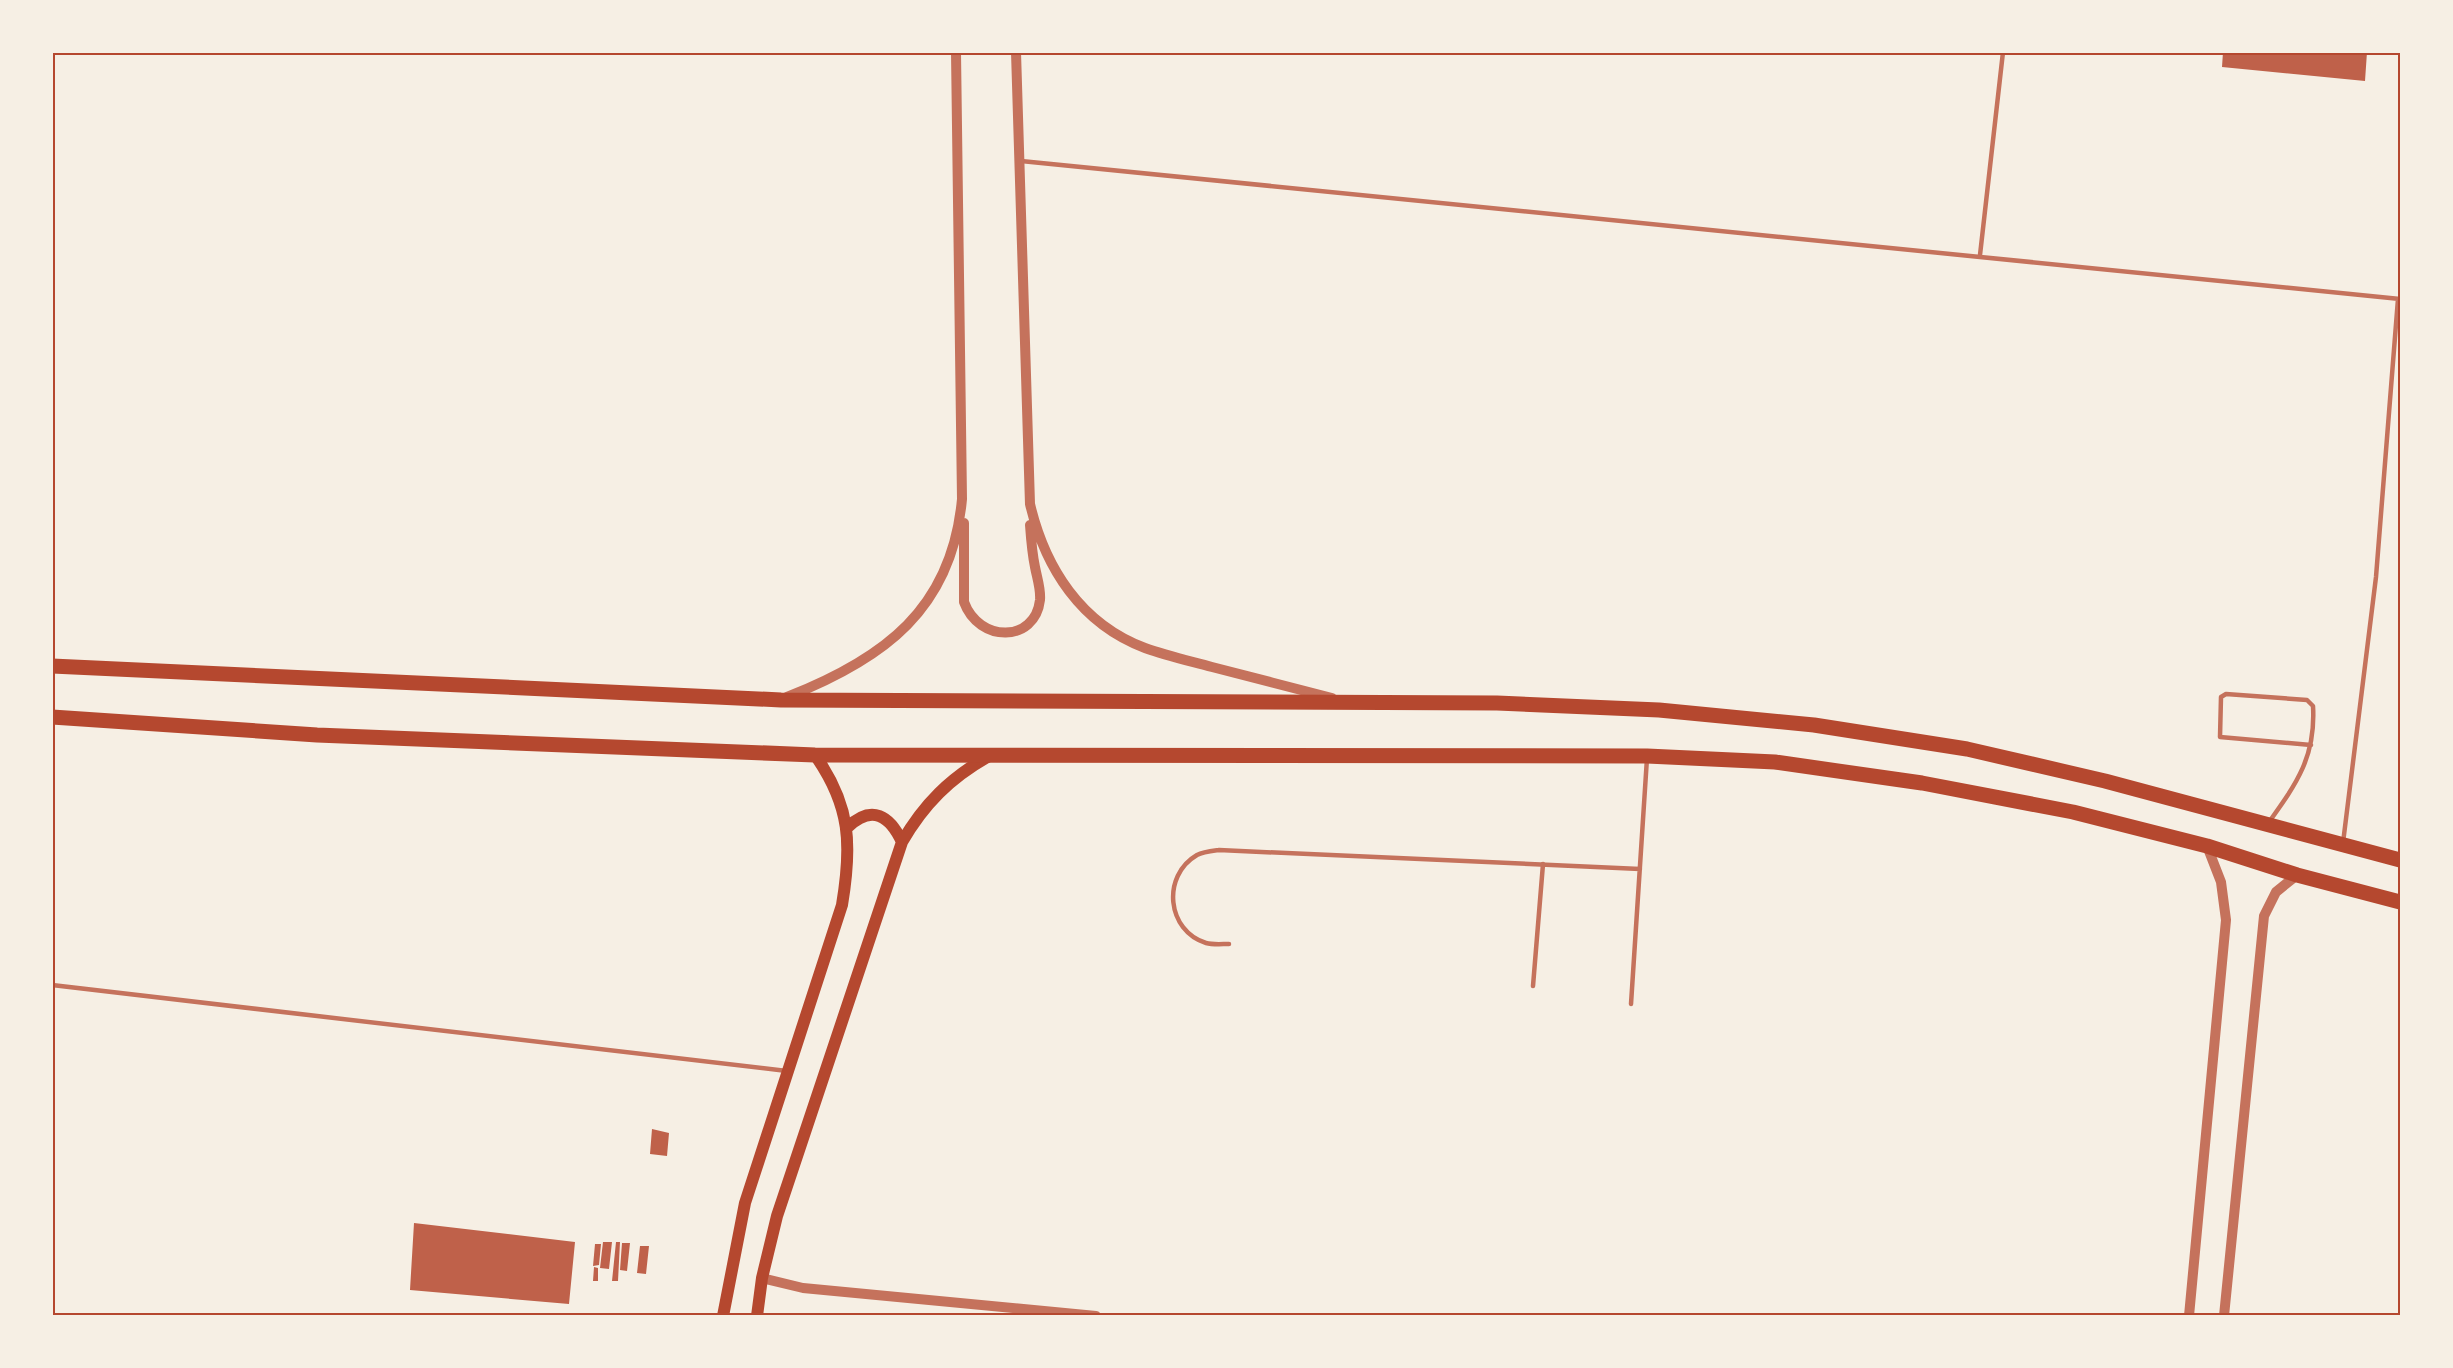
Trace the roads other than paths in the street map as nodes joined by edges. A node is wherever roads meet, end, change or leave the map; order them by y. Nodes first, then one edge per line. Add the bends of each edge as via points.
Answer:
1 (956, 52) edge
2 (1016, 52) edge
3 (2003, 52) edge
4 (1019, 160) junction
5 (1980, 255) junction
6 (2399, 299) edge
7 (962, 499) junction
8 (1030, 504) junction
9 (52, 666) edge
10 (781, 699) junction
11 (1347, 702) junction
12 (52, 717) edge
13 (2311, 745) junction
14 (815, 755) junction
15 (989, 756) junction
16 (1647, 756) junction
17 (2268, 824) junction
18 (848, 827) junction
19 (902, 842) junction
20 (2343, 845) junction
21 (2207, 846) junction
22 (2400, 860) edge
23 (1543, 864) junction
24 (1640, 869) junction
25 (2297, 875) junction
26 (2400, 902) edge
27 (1229, 944) dead end
28 (52, 985) edge
29 (1533, 986) dead end
30 (1631, 1004) dead end
31 (789, 1071) junction
32 (762, 1278) junction
33 (723, 1316) edge
34 (757, 1316) edge
35 (1096, 1316) edge
36 (2190, 1316) edge
37 (2224, 1316) edge

1 - 7 street
2 - 4 street
3 - 5 lane
4 - 5 lane
4 - 8 street
5 - 6 lane
6 - 20 lane via 2376,577
7 - 8 street via 964,603 977,625 1001,633 1027,624 1040,600 1031,545
7 - 10 street via 948,564 913,621 851,667
8 - 11 street via 1037,535 1068,591 1090,615 1116,633 1145,648
9 - 10 main road
10 - 11 main road
11 - 17 main road via 1659,710 1814,725 1967,750
12 - 14 main road via 316,735
13 - 13 lane via 2310,702 2228,694 2222,697 2220,737
13 - 17 lane via 2300,778
14 - 15 main road
14 - 18 main road via 842,801
15 - 16 main road
15 - 19 main road via 947,783 914,820
16 - 21 main road via 1775,762 1922,783 2073,812
16 - 24 lane
17 - 20 main road
18 - 19 main road via 856,819 878,815 888,820
18 - 31 main road via 842,906
19 - 32 main road via 781,1205
20 - 22 main road
21 - 25 main road
21 - 36 street via 2221,882 2226,921
23 - 24 lane
23 - 27 lane via 1219,850 1197,855 1180,870 1172,891 1174,914 1187,933 1207,944
23 - 29 lane
24 - 30 lane
25 - 26 main road
25 - 37 street via 2276,892 2264,916
28 - 31 lane
31 - 33 main road via 745,1203
32 - 34 main road
32 - 35 street via 803,1288

